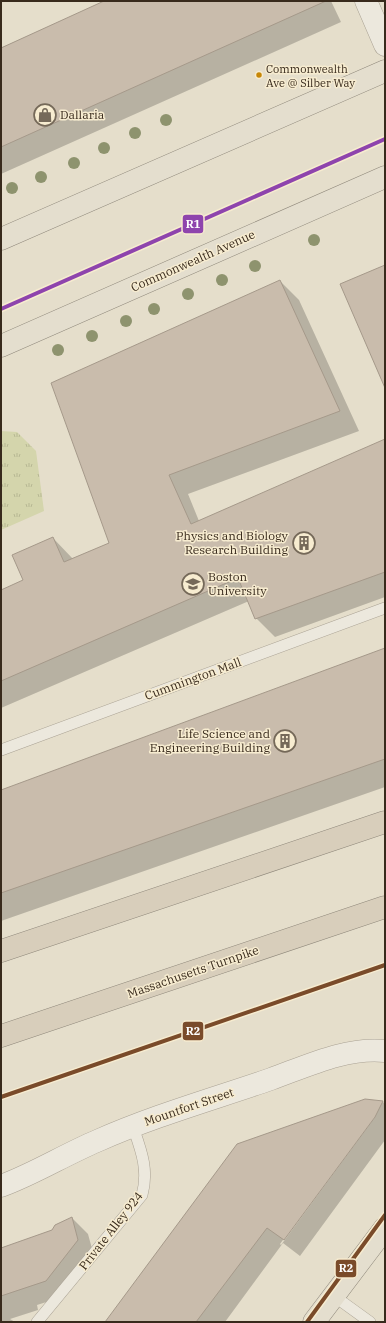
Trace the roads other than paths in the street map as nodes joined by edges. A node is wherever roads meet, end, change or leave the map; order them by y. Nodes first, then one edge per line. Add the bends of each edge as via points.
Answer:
1 (366, 1) edge
2 (385, 45) edge
3 (385, 71) edge
4 (385, 177) edge
5 (1, 239) edge
6 (1, 346) edge
7 (385, 608) edge
8 (1, 750) edge
9 (385, 822) edge
10 (385, 907) edge
11 (1, 952) edge
12 (1, 1036) edge
13 (385, 1051) edge
14 (133, 1127) junction
15 (1, 1186) edge
16 (385, 1228) edge
17 (334, 1296) junction
18 (38, 1322) edge
19 (314, 1322) edge
20 (370, 1322) edge

1 - 2 street
3 - 5 main road
4 - 6 main road, Commonwealth Avenue
7 - 8 lane, Cummington Mall
9 - 11 highway
10 - 12 highway, Massachusetts Turnpike
13 - 14 street, Mountfort Street via 362,1050 334,1057
14 - 15 street, Mountfort Street via 96,1141 38,1171
14 - 18 lane, Private Alley 924 via 144,1161 146,1182 142,1195
16 - 17 main road
17 - 19 main road
17 - 20 lane

